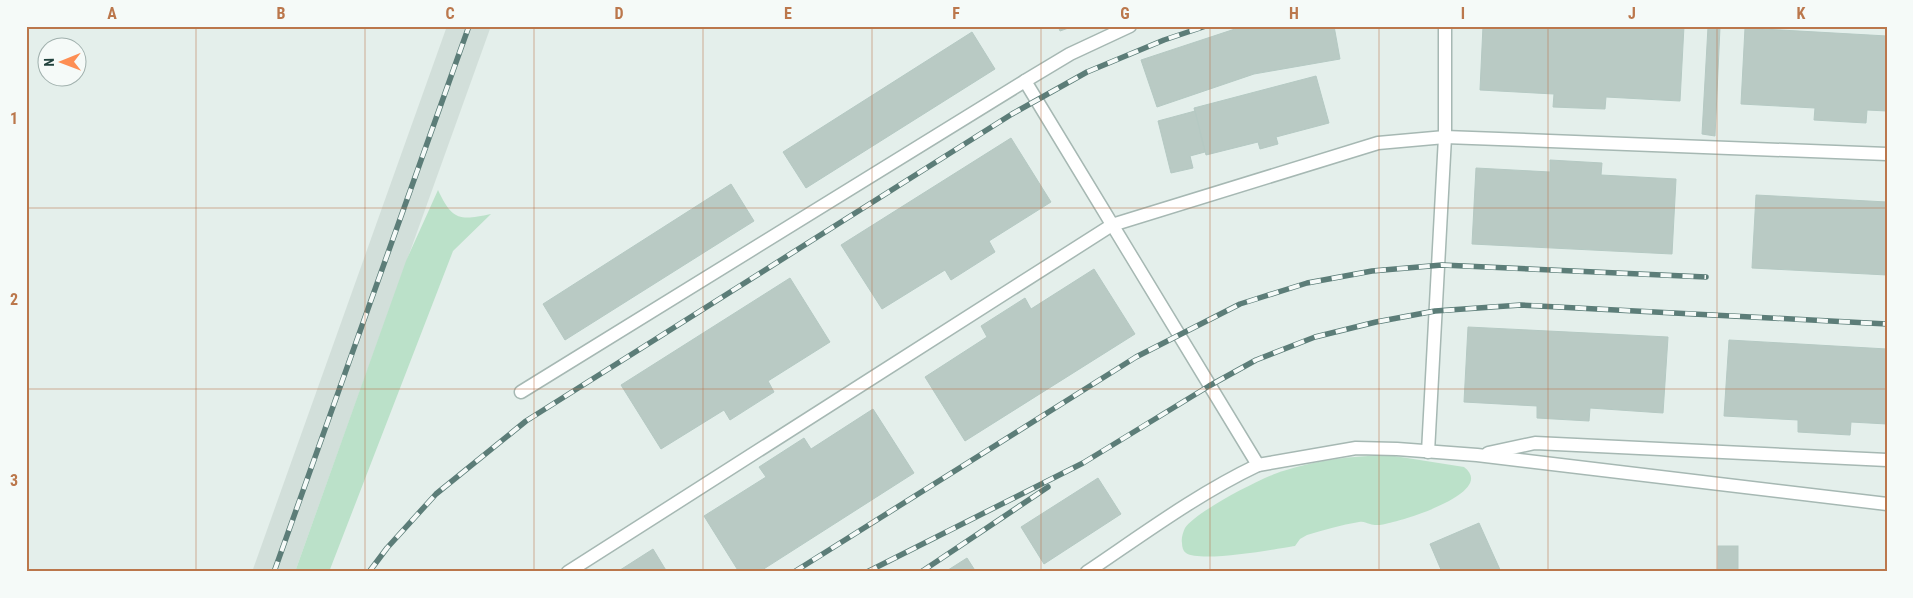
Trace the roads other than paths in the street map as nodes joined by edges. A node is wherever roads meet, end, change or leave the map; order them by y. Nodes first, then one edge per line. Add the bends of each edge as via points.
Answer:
1 (1130, 26) edge
2 (1445, 26) edge
3 (1025, 81) junction
4 (1445, 136) junction
5 (1887, 154) edge
6 (1112, 225) junction
7 (521, 392) dead end
8 (1428, 452) junction
9 (1477, 455) junction
10 (1887, 460) edge
11 (1258, 465) junction
12 (1887, 504) edge
13 (568, 572) edge
14 (1087, 572) edge

1 - 3 lane via 1070,54
2 - 4 lane
3 - 6 lane
3 - 7 lane
4 - 5 lane
4 - 6 lane via 1378,143
4 - 8 lane
6 - 11 lane
6 - 13 lane
8 - 9 lane
8 - 11 lane via 1356,448
9 - 10 lane via 1535,443
9 - 12 lane
11 - 14 lane via 1204,494

